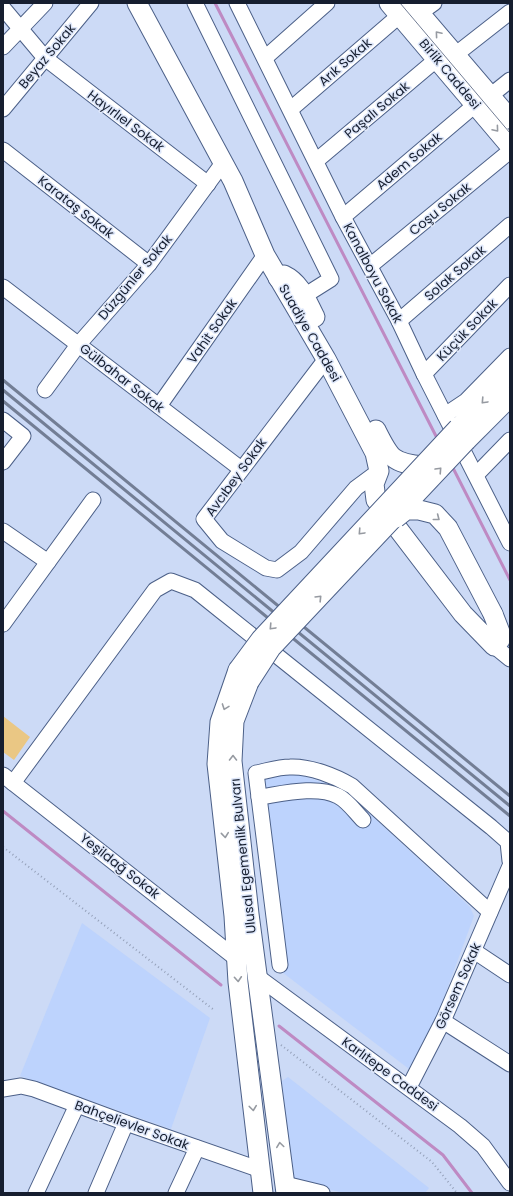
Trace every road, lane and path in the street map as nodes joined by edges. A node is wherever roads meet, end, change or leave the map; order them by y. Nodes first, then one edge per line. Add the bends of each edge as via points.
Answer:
1 (45, 3) edge
2 (91, 3) edge
3 (137, 3) edge
4 (195, 3) edge
5 (237, 3) edge
6 (327, 3) edge
7 (411, 7) edge
8 (3, 8) edge
9 (510, 12) edge
10 (20, 28) junction
11 (3, 47) edge
12 (446, 57) junction
13 (45, 58) junction
14 (264, 58) junction
15 (510, 80) edge
16 (483, 100) junction
17 (3, 109) edge
18 (291, 109) junction
19 (510, 120) edge
20 (510, 146) edge
21 (3, 150) edge
22 (510, 151) edge
23 (316, 161) junction
24 (223, 163) junction
25 (208, 184) junction
26 (343, 217) junction
27 (510, 225) edge
28 (265, 255) junction
29 (149, 264) junction
30 (370, 266) junction
31 (278, 278) junction
32 (510, 285) edge
33 (3, 286) edge
34 (304, 296) junction
35 (400, 321) junction
36 (78, 344) junction
37 (510, 356) edge
38 (326, 358) junction
39 (510, 373) edge
40 (424, 374) junction
41 (45, 390) dead end
42 (510, 396) edge
43 (159, 406) junction
44 (445, 415) junction
45 (3, 420) edge
46 (462, 435) junction
47 (510, 440) edge
48 (3, 462) edge
49 (424, 466) junction
50 (241, 469) junction
51 (379, 471) junction
52 (476, 475) junction
53 (93, 500) dead end
54 (390, 522) junction
55 (506, 525) edge
56 (3, 531) edge
57 (510, 543) edge
58 (48, 562) junction
59 (3, 624) edge
60 (494, 646) junction
61 (510, 659) edge
62 (244, 676) junction
63 (8, 779) edge
64 (259, 797) junction
65 (363, 820) dead end
66 (3, 847) edge
67 (510, 861) edge
68 (510, 866) edge
69 (506, 886) edge
70 (490, 912) junction
71 (474, 950) junction
72 (237, 959) junction
73 (280, 965) dead end
74 (510, 975) edge
75 (258, 977) junction
76 (214, 1010) dead end
77 (443, 1021) junction
78 (266, 1033) junction
79 (510, 1064) edge
80 (409, 1087) junction
81 (5, 1093) edge
82 (77, 1105) junction
83 (126, 1123) junction
84 (197, 1148) junction
85 (261, 1170) junction
86 (510, 1183) edge
87 (286, 1188) edge
88 (36, 1193) edge
89 (96, 1193) edge
90 (176, 1193) edge
91 (263, 1193) edge
92 (322, 1193) edge
93 (457, 1193) edge

1 - 10 street
2 - 13 street, Beyaz Sokak
3 - 24 main road, Suadiye Caddesi
4 - 34 street via 332,279
5 - 14 street, Kanalboyu Sokak
6 - 14 street
7 - 12 main road, Birlik Caddesi
7 - 18 street, Arık Sokak
8 - 10 street, Hayırlıel Sokak
9 - 12 street, Paşalı Sokak
10 - 11 street
10 - 13 street, Hayırlıel Sokak
12 - 16 main road, Birlik Caddesi
12 - 23 street, Paşalı Sokak
13 - 17 street, Beyaz Sokak
13 - 25 street, Hayırlıel Sokak
14 - 18 street, Kanalboyu Sokak
15 - 16 street, Adem Sokak
16 - 19 main road, Birlik Caddesi
16 -> 20 main road, Birlik Caddesi
16 - 26 street, Adem Sokak
18 - 23 street, Kanalboyu Sokak
21 - 29 street, Karataş Sokak
22 - 30 street, Coşu Sokak
23 - 26 street, Kanalboyu Sokak
24 - 25 street, Düzgünler Sokak
24 - 28 main road, Suadiye Caddesi
25 - 29 street, Düzgünler Sokak
26 - 30 street, Kanalboyu Sokak
27 - 35 street, Solak Sokak
28 - 31 main road, Suadiye Caddesi
28 - 43 street, Vahit Sokak
29 - 36 street, Düzgünler Sokak
30 - 35 street, Kanalboyu Sokak
31 - 34 main road via 284,275 292,279
31 - 38 main road, Suadiye Caddesi
32 - 40 street, Küçük Sokak
33 - 36 street, Gülbahar Sokak
34 - 49 main road via 393,458 404,464
35 - 40 street, Kanalboyu Sokak
36 - 41 street, Düzgünler Sokak
36 - 43 street, Gülbahar Sokak
37 - 44 street via 466,401
38 - 50 street, Avcıbey Sokak
38 - 51 main road, Suadiye Caddesi via 375,453
39 -> 46 main road
40 - 44 street, Kanalboyu Sokak
42 - 46 main road
43 - 50 street, Gülbahar Sokak
44 - 52 street, Kanalboyu Sokak
45 - 48 street via 23,436
46 - 49 main road, bridge
54 -> 46 main road, bridge
47 - 52 street
49 -> 62 main road, bridge via 261,639
50 - 51 street, Avcıbey Sokak via 204,519 222,541 266,568 277,570 301,552 356,488
51 - 60 main road, Suadiye Caddesi via 374,484 376,500 463,614
52 - 55 street, Kanalboyu Sokak
53 - 58 street
54 -> 60 main road, bridge via 406,510 419,510 435,514 448,528 493,614 500,632 500,640
62 -> 54 main road, Ulusal Egemenlik Bulvarı, bridge
55 - 57 street, Kanalboyu Sokak
56 - 58 street
58 - 59 street
60 - 61 street
62 -> 72 main road, Ulusal Egemenlik Bulvarı via 220,722 217,764
75 -> 62 main road, Ulusal Egemenlik Bulvarı via 232,761 234,721
63 - 67 street via 155,590 171,581 195,590 491,827 508,842
63 - 72 street, Yeşildağ Sokak
64 - 65 street via 303,791 329,793 339,797
64 - 70 street via 256,773 290,767 308,769 342,780 352,786
64 - 73 street
66 - 76 path
68 - 69 street, Görsem Sokak
69 - 70 street, Görsem Sokak
70 - 71 street, Görsem Sokak
71 - 74 street
71 - 77 street, Görsem Sokak
72 -> 85 main road, Ulusal Egemenlik Bulvarı
75 - 78 main road, Ulusal Egemenlik Bulvarı
75 - 80 street, Karlıtepe Caddesi
77 - 79 street
77 - 80 street, Görsem Sokak
87 -> 78 main road, Ulusal Egemenlik Bulvarı
78 - 93 path via 432,1162 446,1176
80 - 86 street, Karlıtepe Caddesi via 483,1146
81 - 82 street, Bahçelievler Sokak via 21,1086
82 - 83 street, Bahçelievler Sokak
82 - 88 street
83 - 84 street, Bahçelievler Sokak
83 - 89 street
84 - 85 street, Bahçelievler Sokak
84 - 90 street
85 - 87 main road
85 - 91 main road, Ulusal Egemenlik Bulvarı
87 - 92 street

